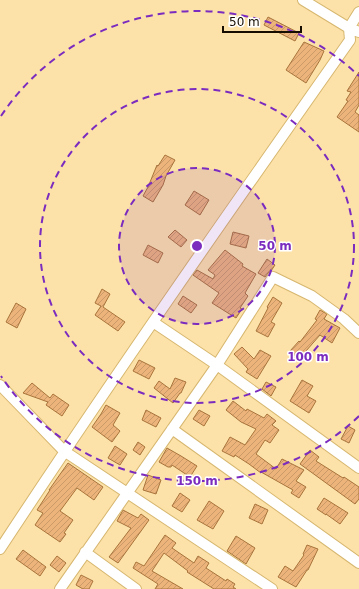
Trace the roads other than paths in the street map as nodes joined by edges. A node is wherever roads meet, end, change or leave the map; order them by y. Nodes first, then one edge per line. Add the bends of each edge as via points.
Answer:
1 (303, 0) edge
2 (359, 12) edge
3 (350, 28) junction
4 (359, 32) edge
5 (153, 322) junction
6 (359, 333) edge
7 (217, 365) junction
8 (0, 385) edge
9 (172, 430) junction
10 (64, 452) junction
11 (359, 468) edge
12 (127, 493) junction
13 (0, 549) edge
14 (85, 552) junction
15 (359, 563) edge
16 (60, 589) edge
17 (136, 589) edge
18 (272, 589) edge

1 - 3 street
2 - 3 street
3 - 4 street
3 - 5 street via 350,40
5 - 7 street
5 - 10 street
6 - 7 street via 312,296 273,277
7 - 9 street
7 - 11 street
8 - 10 street
9 - 12 street
9 - 15 street
10 - 12 street
10 - 13 street
12 - 14 street
12 - 18 street
14 - 16 street
14 - 17 street

